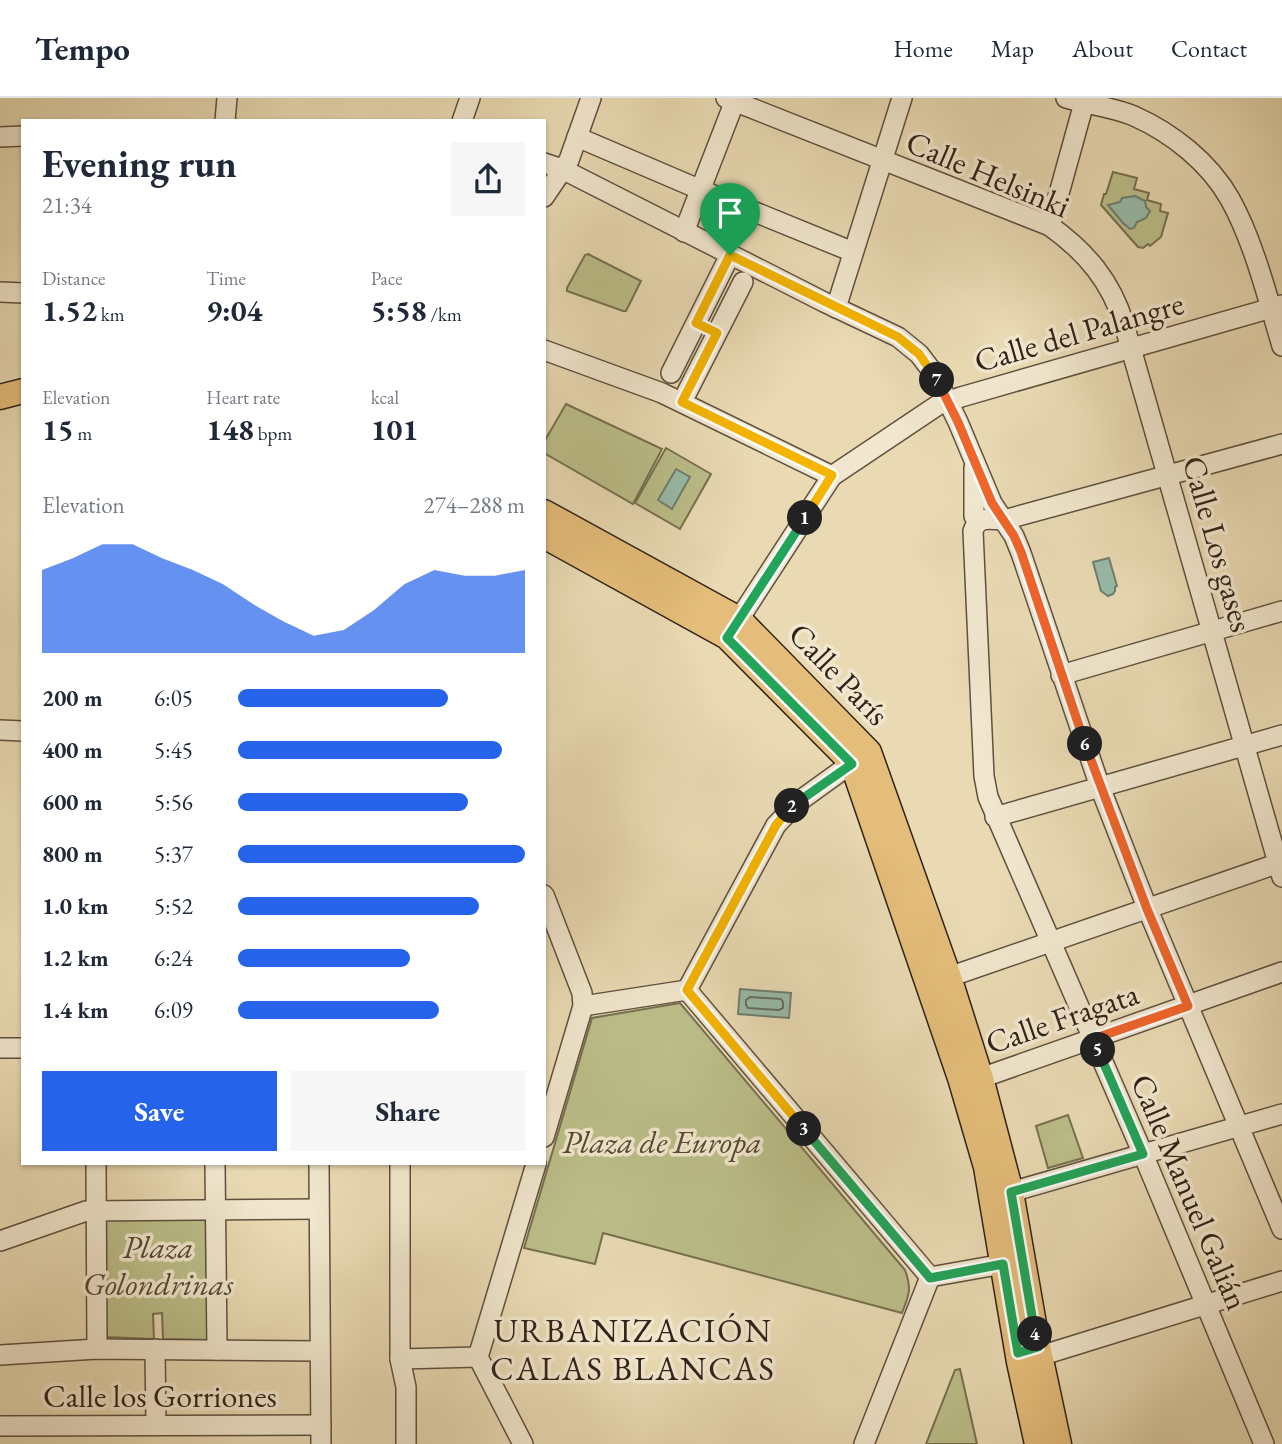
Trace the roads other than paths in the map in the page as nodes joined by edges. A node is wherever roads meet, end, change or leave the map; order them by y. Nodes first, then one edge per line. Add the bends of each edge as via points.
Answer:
1 (227, 98) edge
2 (470, 98) edge
3 (591, 98) edge
4 (902, 98) edge
5 (733, 99) edge
6 (1080, 100) edge
7 (225, 119) edge
8 (463, 119) edge
9 (21, 136) edge
10 (0, 137) edge
11 (577, 137) junction
12 (882, 160) junction
13 (553, 166) edge
14 (546, 190) edge
15 (701, 190) junction
16 (1051, 226) junction
17 (684, 232) junction
18 (853, 253) junction
19 (730, 255) junction
20 (743, 282) dead end
21 (0, 292) edge
22 (21, 293) edge
23 (1277, 307) edge
24 (836, 308) junction
25 (696, 323) junction
26 (717, 333) junction
27 (1282, 346) edge
28 (1131, 349) junction
29 (546, 352) edge
30 (671, 373) dead end
31 (21, 392) edge
32 (0, 397) edge
33 (947, 401) junction
34 (682, 402) junction
35 (0, 403) edge
36 (21, 408) edge
37 (1282, 444) edge
38 (974, 460) junction
39 (832, 475) junction
40 (1167, 475) junction
41 (546, 513) edge
42 (1004, 520) junction
43 (979, 521) junction
44 (546, 537) edge
45 (1282, 611) edge
46 (733, 628) junction
47 (1212, 631) junction
48 (1061, 675) junction
49 (0, 730) edge
50 (21, 731) edge
51 (1282, 735) edge
52 (1245, 746) junction
53 (861, 758) junction
54 (1100, 787) junction
55 (995, 817) junction
56 (1281, 867) edge
57 (546, 900) edge
58 (1147, 909) junction
59 (1051, 942) junction
60 (1282, 972) edge
61 (949, 977) junction
62 (687, 990) junction
63 (583, 1006) junction
64 (1188, 1006) junction
65 (1093, 1039) junction
66 (0, 1048) edge
67 (21, 1048) edge
68 (974, 1082) junction
69 (1282, 1114) edge
70 (1238, 1127) junction
71 (546, 1130) edge
72 (1143, 1154) junction
73 (96, 1165) edge
74 (215, 1165) edge
75 (319, 1165) edge
76 (400, 1165) edge
77 (536, 1165) edge
78 (1011, 1192) junction
79 (319, 1209) junction
80 (215, 1210) junction
81 (97, 1211) junction
82 (1282, 1229) edge
83 (0, 1241) edge
84 (1003, 1264) junction
85 (930, 1278) junction
86 (1282, 1281) edge
87 (1206, 1305) junction
88 (97, 1349) junction
89 (155, 1349) junction
90 (217, 1350) junction
91 (320, 1351) junction
92 (0, 1355) edge
93 (478, 1357) junction
94 (1032, 1358) junction
95 (400, 1359) junction
96 (156, 1425) junction
97 (0, 1426) edge
98 (321, 1434) edge
99 (406, 1444) edge
100 (523, 1444) edge
101 (864, 1444) edge
102 (1037, 1444) edge
103 (1059, 1444) edge
104 (1264, 1444) edge

1 - 7 street
2 - 8 street
3 - 11 street
4 - 12 street
5 - 12 street, Calle Helsinki
5 - 15 street
6 - 16 street
6 - 23 street via 1160,129 1207,169 1229,198
9 - 10 street
11 - 13 street via 569,160
11 - 15 street
12 - 16 street, Calle Helsinki
12 - 18 street
13 - 14 street
13 - 17 street
15 - 17 street
15 - 18 street
16 - 28 street, Calle Helsinki via 1105,281 1119,307
17 - 19 street
18 - 24 street
19 - 24 street
19 - 25 street
20 - 26 street
21 - 22 street
23 - 27 street
23 - 28 street, Calle del Palangre
24 - 33 street via 909,345 928,364
25 - 26 street
25 - 30 street
26 - 34 street
28 - 33 street, Calle del Palangre
28 - 40 street, Calle Los gases
29 - 34 street
31 - 32 main road
33 - 38 street
33 - 39 street, Calle del Palangre
34 - 39 street
35 - 36 main road
37 - 40 street
38 - 42 street
38 - 43 street, Calle Manuel Galián via 974,516
39 - 46 street, Calle del Palangre
40 - 42 street
40 - 47 street, Calle Los gases
41 - 46 main road, Calle París
42 - 43 street
42 - 48 street via 1021,552
43 - 55 street, Calle Manuel Galián via 973,531 984,776
44 - 46 main road, Calle París
45 - 47 street
46 - 53 main road, Calle París
47 - 48 street
47 - 52 street, Calle Los gases
48 - 54 street
49 - 50 street
51 - 52 street
52 - 54 street
52 - 56 street, Calle Los gases
53 - 61 main road, Calle París
53 - 62 street via 790,808 776,825
53 - 68 main road, Calle París
54 - 55 street
54 - 58 street
55 - 59 street, Calle Manuel Galián
56 - 58 street
57 - 63 street
58 - 59 street
58 - 64 street
59 - 61 street
59 - 65 street, Calle Manuel Galián
60 - 64 street, Calle Fragata
61 - 68 main road, Calle París
62 - 63 street
62 - 85 street
63 - 71 street
64 - 65 street, Calle Fragata
64 - 70 street
65 - 68 street, Calle Fragata
65 - 72 street, Calle Manuel Galián
66 - 67 street
68 - 78 main road, Calle París
68 - 84 main road, Calle París
69 - 70 street
70 - 72 street
70 - 82 street
72 - 78 street
72 - 87 street, Calle Manuel Galián
73 - 81 street
74 - 80 street
75 - 79 street
76 - 95 street
77 - 93 street
78 - 94 main road, Calle París
79 - 80 street
79 - 91 street
80 - 81 street
80 - 90 street
81 - 83 street
81 - 88 street
84 - 85 street
84 - 94 main road, Calle París
85 - 101 street via 899,1332
86 - 87 street
87 - 94 street
87 - 104 street, Calle Manuel Galián
88 - 89 street
88 - 92 street
89 - 90 street
89 - 96 street
90 - 91 street
91 - 98 street
93 - 95 street
93 - 100 street
94 - 102 main road, Calle París
94 - 103 main road, Calle París
95 - 99 street
96 - 97 street, Calle los Gorriones
96 - 98 street, Calle los Gorriones

